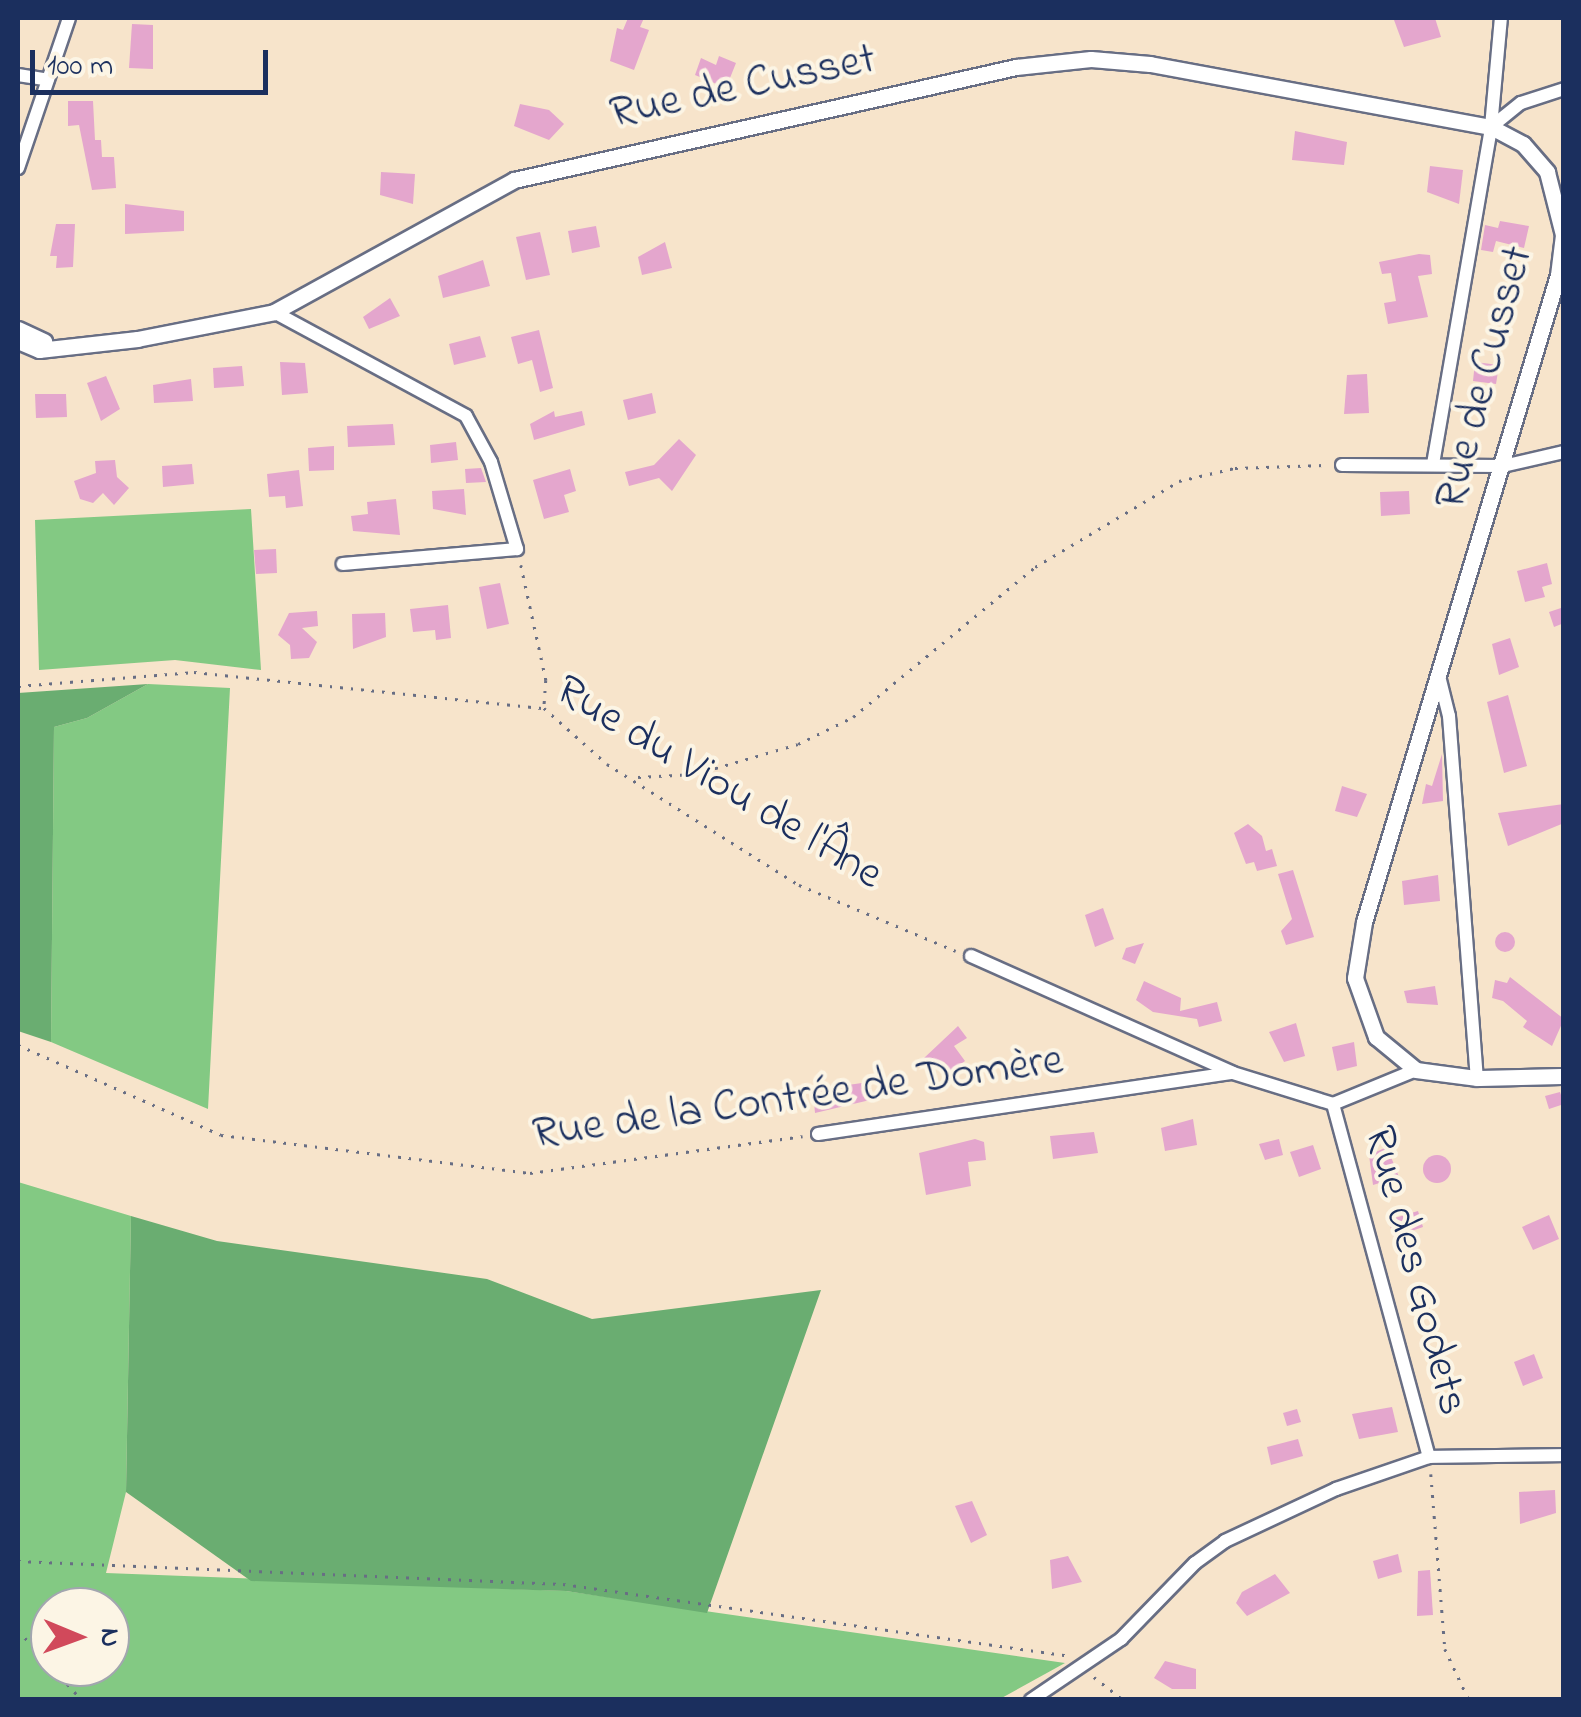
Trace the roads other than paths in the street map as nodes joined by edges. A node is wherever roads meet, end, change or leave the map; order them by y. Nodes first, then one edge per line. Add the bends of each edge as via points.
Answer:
1 (69, 18) edge
2 (1501, 18) edge
3 (18, 75) edge
4 (48, 80) junction
5 (1564, 89) edge
6 (1491, 127) junction
7 (18, 168) edge
8 (274, 312) junction
9 (18, 329) edge
10 (18, 341) edge
11 (67, 347) junction
12 (1564, 452) edge
13 (1433, 464) junction
14 (1342, 465) road end
15 (1503, 466) junction
16 (342, 564) dead end
17 (1439, 676) junction
18 (972, 956) road end
19 (1416, 1070) junction
20 (1233, 1072) junction
21 (1564, 1076) edge
22 (1478, 1078) junction
23 (1333, 1104) junction
24 (818, 1134) road end
25 (1564, 1455) edge
26 (1429, 1457) junction
27 (1031, 1700) edge

1 - 4 street
2 - 6 street
3 - 4 street
4 - 7 street
5 - 6 street via 1521,102
6 - 8 street, Rue de Cusset via 1150,64 1091,59 1016,67 514,180
6 - 13 street
6 - 15 street, Rue de Cusset via 1523,144 1547,172 1563,235 1558,275
8 - 11 street, Rue de Cusset
8 - 16 street via 466,416 491,462 517,549
9 - 11 street, Rue de Cusset
10 - 11 street, Rue de Cusset via 40,350
12 - 15 street
13 - 14 street
13 - 15 street
15 - 17 street, Rue de Cusset
17 - 19 street, Rue de Cusset via 1364,922 1355,978 1376,1037
17 - 22 street via 1448,716
18 - 20 street
19 - 22 street
19 - 23 street
20 - 23 street, Rue de la Contrée de Domère
20 - 24 street, Rue de la Contrée de Domère
21 - 22 street
23 - 26 street, Rue des Godets
25 - 26 street
26 - 27 street via 1336,1489 1226,1541 1121,1639

